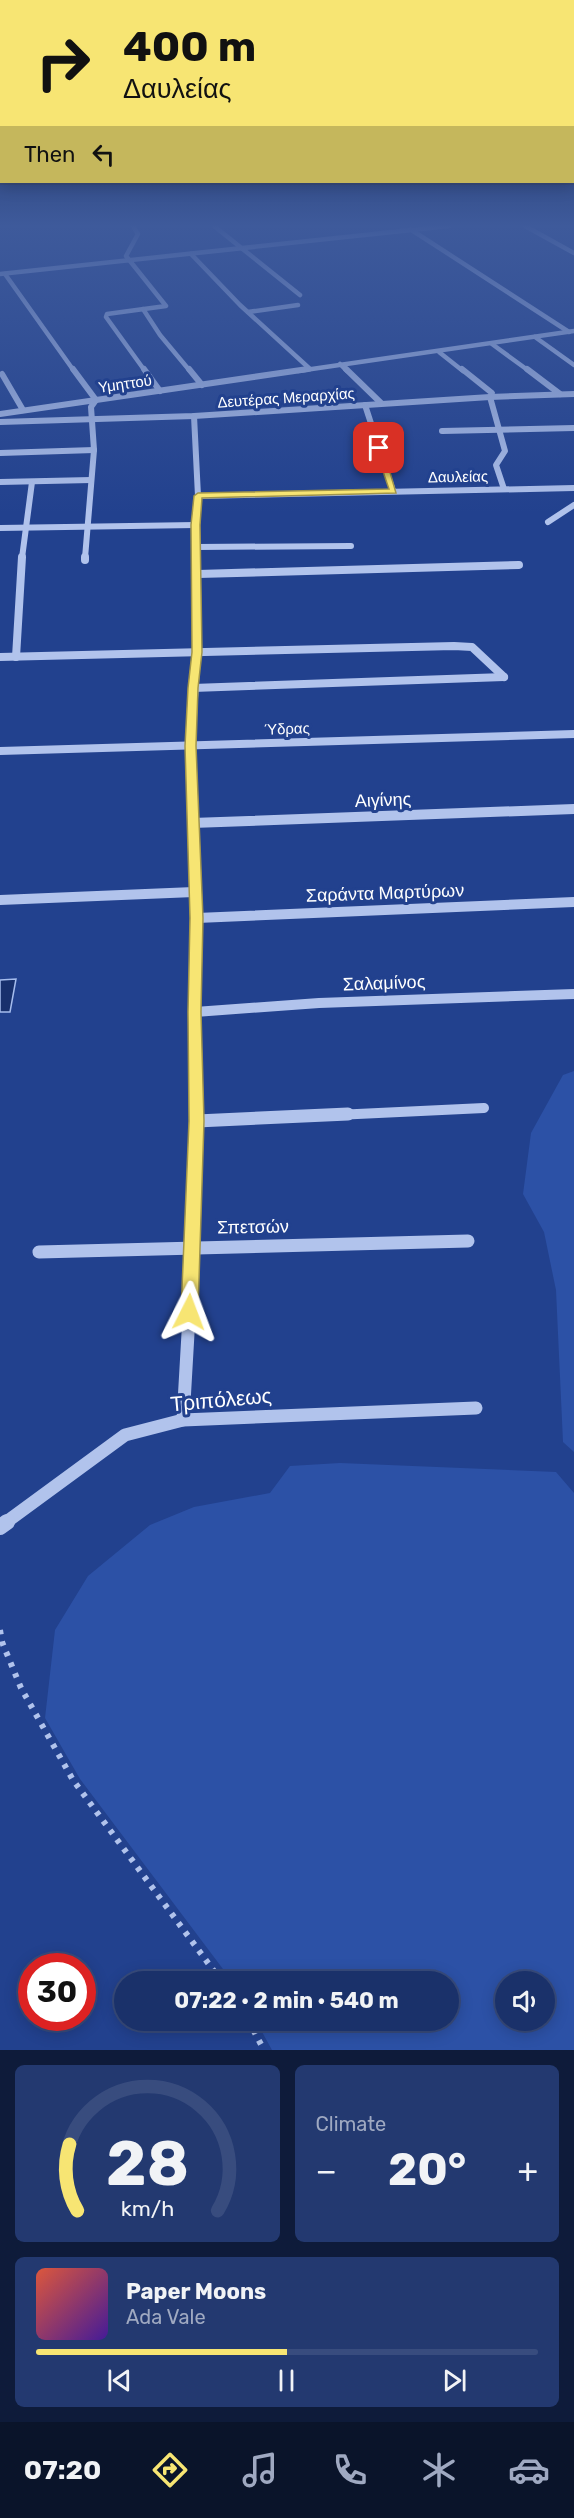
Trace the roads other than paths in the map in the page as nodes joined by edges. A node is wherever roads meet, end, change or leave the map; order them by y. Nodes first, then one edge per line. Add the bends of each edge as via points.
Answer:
1 (37, 322) edge
2 (109, 322) edge
3 (152, 322) edge
4 (259, 322) edge
5 (555, 322) edge
6 (571, 332) edge
7 (535, 337) junction
8 (492, 344) junction
9 (439, 352) junction
10 (340, 364) junction
11 (574, 365) edge
12 (310, 369) junction
13 (2, 374) dead end
14 (202, 385) junction
15 (160, 391) junction
16 (560, 394) junction
17 (574, 394) edge
18 (490, 397) junction
19 (96, 400) junction
20 (381, 403) junction
21 (365, 405) junction
22 (23, 410) junction
23 (0, 414) edge
24 (194, 416) junction
25 (93, 420) junction
26 (0, 422) edge
27 (574, 428) edge
28 (501, 429) junction
29 (441, 431) dead end
30 (94, 450) junction
31 (0, 453) edge
32 (91, 480) junction
33 (0, 482) edge
34 (32, 482) junction
35 (574, 488) edge
36 (504, 489) junction
37 (393, 491) junction
38 (198, 496) junction
39 (574, 505) edge
40 (548, 522) dead end
41 (196, 525) junction
42 (25, 527) junction
43 (86, 527) junction
44 (0, 528) edge
45 (351, 546) dead end
46 (197, 548) junction
47 (85, 560) dead end
48 (519, 565) dead end
49 (198, 574) junction
50 (197, 652) junction
51 (0, 657) edge
52 (16, 657) junction
53 (193, 688) junction
54 (574, 734) edge
55 (191, 746) junction
56 (0, 751) edge
57 (574, 809) edge
58 (192, 823) junction
59 (194, 892) junction
60 (0, 900) edge
61 (574, 902) edge
62 (197, 918) junction
63 (574, 994) edge
64 (195, 1012) junction
65 (484, 1108) dead end
66 (197, 1121) junction
67 (468, 1241) dead end
68 (193, 1247) junction
69 (39, 1252) dead end
70 (476, 1408) dead end
71 (183, 1420) junction
72 (0, 1527) edge

1 - 19 street
2 - 15 street
3 - 14 street
4 - 12 street
5 - 6 street
6 - 7 street, Υμηττού
7 - 8 street, Υμηττού
7 - 11 street
8 - 9 street, Υμηττού
8 - 16 street
9 - 10 street, Υμηττού
9 - 18 street via 492,393
10 - 12 street, Υμηττού
10 - 20 street
12 - 14 street, Υμηττού
13 - 22 street
14 - 15 street, Υμηττού
15 - 19 street, Υμηττού
16 - 17 street, Δευτέρας Μεραρχίας
16 - 18 street, Δευτέρας Μεραρχίας
18 - 20 street, Δευτέρας Μεραρχίας
18 - 28 street
19 - 22 street, Υμηττού
19 - 25 street via 91,407
20 - 21 street, Δευτέρας Μεραρχίας
21 - 24 street, Δευτέρας Μεραρχίας
21 - 37 street
22 - 23 street, Υμηττού
24 - 25 street, Δευτέρας Μεραρχίας
24 - 38 street
25 - 26 street, Δευτέρας Μεραρχίας
25 - 30 street
27 - 28 street
28 - 29 street
28 - 36 street via 505,451 496,465
30 - 31 street
30 - 32 street
32 - 34 street
32 - 43 street
33 - 34 street
34 - 42 street
35 - 36 street, Δαυλείας
36 - 37 street, Δαυλείας
37 - 38 street, Δαυλείας
38 - 41 street
39 - 40 street
41 - 43 street
41 - 46 street
42 - 43 street
42 - 44 street
42 - 52 street
43 - 47 street
45 - 46 street
46 - 49 street
48 - 49 street
49 - 50 street
50 - 52 street
50 - 53 street
50 - 53 street via 472,647 504,676
51 - 52 street
53 - 55 street
54 - 55 street, Ύδρας
55 - 56 street, Ύδρας
55 - 58 street
57 - 58 street, Αιγίνης
58 - 59 street
59 - 60 street
59 - 62 street
61 - 62 street, Σαράντα Μαρτύρων
62 - 64 street
63 - 64 street, Σαλαμίνος via 319,1003
64 - 66 street
65 - 66 street
66 - 68 street
67 - 68 street, Σπετσών
68 - 69 street, Σπετσών
68 - 71 street
70 - 71 street, Τριπόλεως
71 - 72 street, Τριπόλεως via 125,1435

